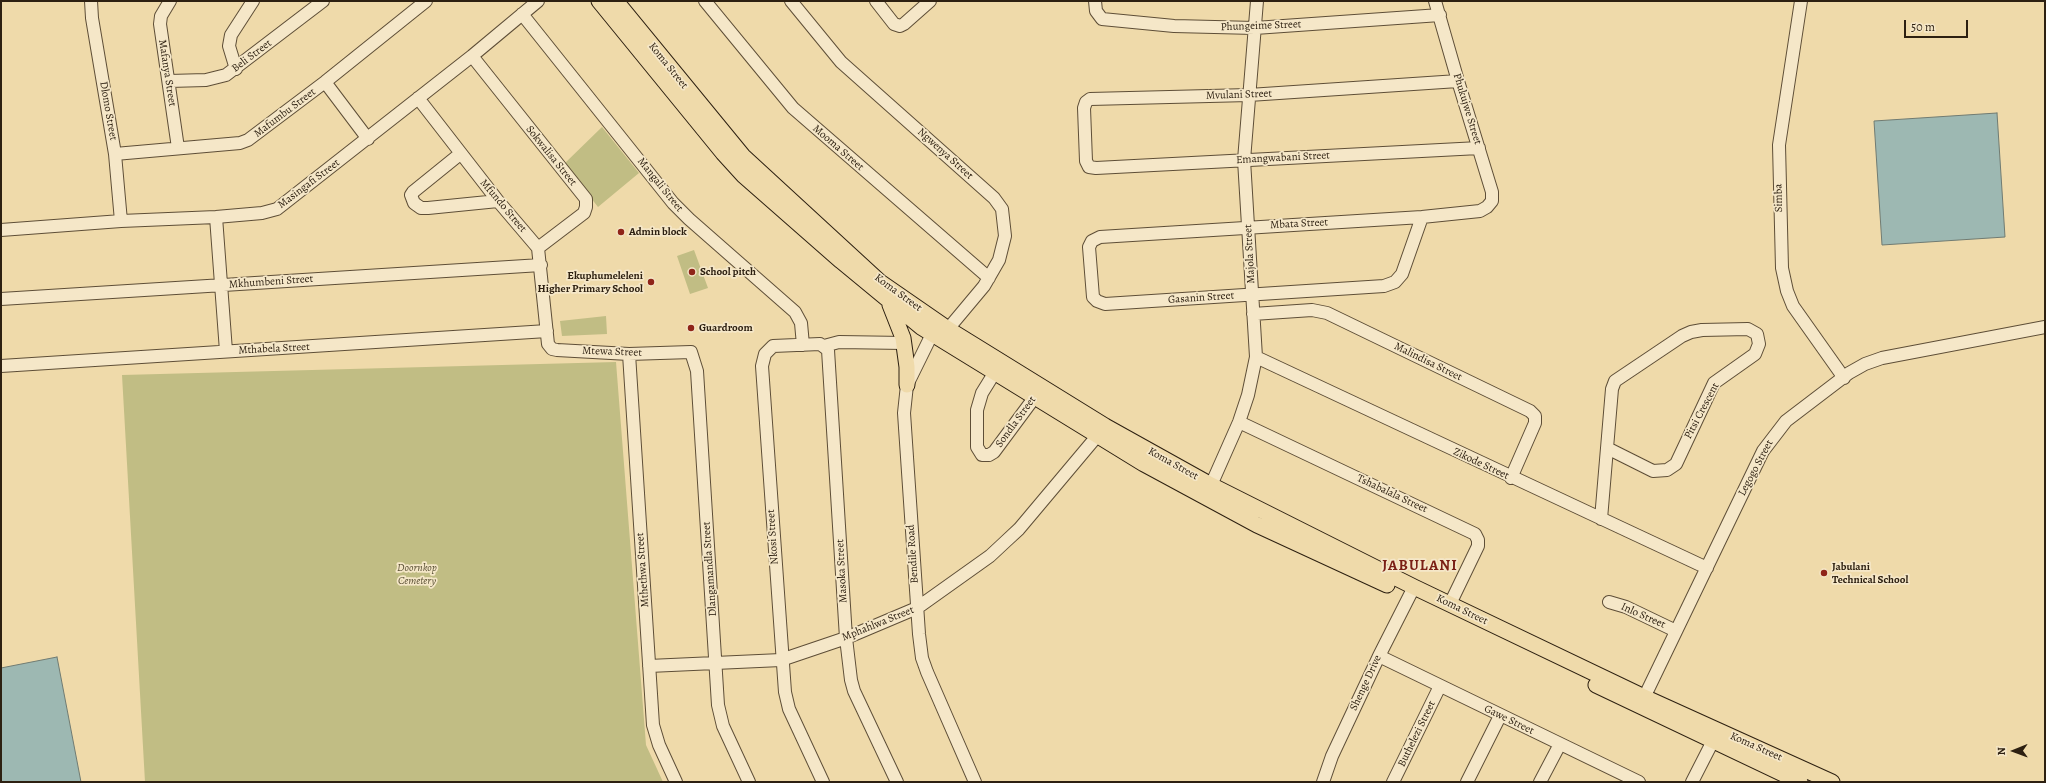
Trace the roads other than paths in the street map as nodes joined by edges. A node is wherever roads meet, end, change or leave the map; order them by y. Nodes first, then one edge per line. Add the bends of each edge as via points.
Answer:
1 (92, 1) edge
2 (170, 1) edge
3 (253, 1) edge
4 (323, 1) edge
5 (426, 1) edge
6 (538, 1) edge
7 (599, 1) edge
8 (616, 1) edge
9 (705, 1) edge
10 (791, 1) edge
11 (876, 1) edge
12 (930, 1) edge
13 (1095, 1) edge
14 (1257, 1) edge
15 (1436, 1) edge
16 (1801, 1) edge
17 (522, 14) junction
18 (1440, 15) junction
19 (1255, 28) junction
20 (472, 56) junction
21 (236, 69) junction
22 (169, 81) junction
23 (325, 82) junction
24 (1458, 82) junction
25 (1249, 95) junction
26 (418, 98) junction
27 (368, 138) junction
28 (178, 148) junction
29 (1479, 148) junction
30 (115, 154) junction
31 (460, 154) junction
32 (1244, 160) junction
33 (1087, 165) joint
34 (498, 202) junction
35 (1480, 211) joint
36 (216, 217) junction
37 (1422, 217) junction
38 (121, 221) junction
39 (1248, 227) junction
40 (1, 230) edge
41 (1094, 240) joint
42 (538, 248) junction
43 (541, 264) junction
44 (989, 278) junction
45 (221, 285) junction
46 (1252, 295) junction
47 (1, 299) edge
48 (888, 301) junction
49 (1253, 314) junction
50 (2045, 327) edge
51 (939, 328) junction
52 (547, 331) junction
53 (904, 343) junction
54 (803, 345) junction
55 (826, 348) junction
56 (226, 351) junction
57 (691, 352) joint
58 (629, 354) junction
59 (1256, 357) junction
60 (1, 366) edge
61 (995, 372) junction
62 (1844, 378) junction
63 (906, 385) junction
64 (1038, 392) junction
65 (1239, 422) junction
66 (1101, 431) junction
67 (1607, 448) junction
68 (1511, 478) junction
69 (1208, 491) junction
70 (1601, 519) junction
71 (1707, 568) junction
72 (1412, 591) junction
73 (1609, 602) dead end
74 (1450, 604) junction
75 (917, 608) junction
76 (1676, 631) junction
77 (846, 638) junction
78 (1379, 656) junction
79 (781, 660) junction
80 (716, 663) junction
81 (650, 666) junction
82 (1440, 686) junction
83 (1642, 702) junction
84 (1500, 716) junction
85 (1716, 735) junction
86 (1560, 744) junction
87 (1616, 777) edge
88 (676, 782) edge
89 (749, 782) edge
90 (823, 782) edge
91 (896, 782) edge
92 (975, 782) edge
93 (1323, 782) edge
94 (1393, 782) edge
95 (1467, 782) edge
96 (1540, 782) edge
97 (1639, 782) edge
98 (1692, 782) edge
99 (1800, 782) edge
100 (1832, 782) edge

1 - 30 street, Dlomo Street via 92,18
2 - 22 street, Mafanya Street via 161,16 160,24
3 - 21 street via 230,35 229,46
4 - 21 street, Beli Street
5 - 23 street, Mafumbu Street
6 - 17 street, Masingafi Street
7 - 48 main road, Koma Street via 743,175
8 - 51 main road, Koma Street via 743,156 880,282
9 - 44 street, Mooma Street via 793,108
10 - 44 street, Ngwenya Street via 841,62 997,202 1004,216 1005,236 999,260
11 - 12 street via 894,24 900,26
13 - 19 street, Phungeime Street via 1097,14 1108,20 1174,26
14 - 19 street, Majola Street
15 - 18 street, Phukujwe Street
16 - 62 street, Simba via 1779,144 1782,268 1793,306
17 - 20 street, Masingafi Street
17 - 54 street, Mangali Street via 672,203 795,312 801,323
18 - 19 street, Phungeime Street
18 - 24 street, Phukujwe Street
19 - 25 street, Majola Street
20 - 26 street, Masingafi Street
20 - 42 street, Sokwalisa Street via 586,198 584,213
21 - 22 street, Beli Street via 215,79
22 - 28 street, Mafanya Street
23 - 27 street
23 - 28 street, Mafumbu Street via 245,141
24 - 25 street, Mvulani Street
24 - 29 street, Phukujwe Street
25 - 32 street, Majola Street
25 - 33 street, Mvulani Street via 1089,99 1084,108
26 - 27 street, Masingafi Street
26 - 31 street, Mfundo Street
27 - 36 street, Masingafi Street via 277,209 262,213
28 - 30 street, Mafumbu Street
29 - 32 street, Emangwabani Street
29 - 35 street, Phukujwe Street via 1492,192 1490,204
30 - 38 street, Dlomo Street
31 - 34 street, Mfundo Street
31 - 34 street via 413,192 411,195 414,203 422,208 428,208
32 - 33 street, Emangwabani Street via 1096,168
32 - 39 street, Majola Street
34 - 42 street, Mfundo Street
35 - 37 street, Mbata Street
36 - 38 street, Masingafi Street
36 - 45 street
37 - 39 street, Mbata Street
37 - 46 street, Gasanin Street via 1402,274 1392,284
38 - 40 street, Masingafi Street
39 - 41 street, Mbata Street via 1105,236
39 - 46 street, Majola Street
41 - 46 street, Gasanin Street via 1089,250 1093,295 1102,303
42 - 43 street
43 - 45 street, Mkhumbeni Street
43 - 52 street
44 - 51 street, Ngwenya Street
45 - 47 street, Mkhumbeni Street
45 - 56 street
46 - 49 street, Majola Street
48 - 51 main road, Koma Street
48 - 53 main road
49 - 59 street, Majola Street
49 - 68 street, Malindisa Street via 1312,310 1328,313 1530,411 1535,416 1535,425
50 - 62 street, Legogo Street via 1882,358 1865,364
51 - 61 main road, Koma Street
51 - 63 street, Bendile Road
51 - 64 main road, Koma Street
52 - 56 street, Mthabela Street
52 - 58 street, Mtewa Street via 548,344 552,349
53 - 55 street, Nkosi Street via 839,342
53 - 63 main road
54 - 55 street, Nkosi Street via 820,344
54 - 79 street, Nkosi Street via 773,346 762,358
55 - 77 street, Masoka Street
56 - 60 street, Mthabela Street
57 - 58 street, Mtewa Street
57 - 80 street, Dlangamandla Street via 697,378
58 - 81 street, Mthethwa Street
59 - 65 street, Majola Street via 1248,396
59 - 68 street, Zikode Street
61 - 64 main road, Koma Street
61 - 64 street, Sondla Street via 982,394 977,410 977,443 980,453 988,455 994,452
62 - 71 street, Legogo Street via 1798,411 1775,434 1763,451
63 - 75 street, Bendile Road via 904,413
64 - 66 main road, Koma Street
65 - 69 street, Majola Street
65 - 74 street, Tshabalala Street via 1475,534 1478,546
66 - 69 main road, Koma Street
66 - 75 street, Mphahlwa Street via 1005,542 990,556
67 - 67 street, Pitsi Crescent via 1653,471 1667,470 1676,464 1714,383 1755,354 1759,344 1757,334 1748,330 1691,332 1617,379 1612,389
67 - 70 street, Pitsi Crescent
68 - 70 street, Zikode Street
69 - 72 main road, Koma Street
70 - 71 street, Zikode Street
71 - 76 street, Legogo Street
72 - 74 main road, Koma Street
72 - 78 street, Shenge Drive
72 - 83 main road, Koma Street
73 - 76 street, Inlo Street via 1626,607
74 - 83 main road, Koma Street
75 - 77 street, Mphahlwa Street
75 - 92 street, Bendile Road via 922,658 926,672
76 - 83 street, Legogo Street
77 - 79 street, Mphahlwa Street
77 - 91 street, Masoka Street via 854,691
78 - 82 street, Gawe Street
78 - 93 street, Shenge Drive via 1332,756
79 - 80 street, Mphahlwa Street
79 - 90 street, Nkosi Street via 786,702
80 - 81 street, Mphahlwa Street
80 - 89 street, Dlangamandla Street via 720,718
81 - 88 street, Mthethwa Street via 655,733
82 - 84 street, Gawe Street
82 - 94 street, Buthelezi Street
83 - 85 main road, Koma Street
84 - 86 street, Gawe Street
84 - 95 street
85 - 98 street
85 - 99 main road, Koma Street
85 - 100 main road, Koma Street
86 - 87 street, Gawe Street
86 - 96 street
87 - 97 street, Gawe Street

